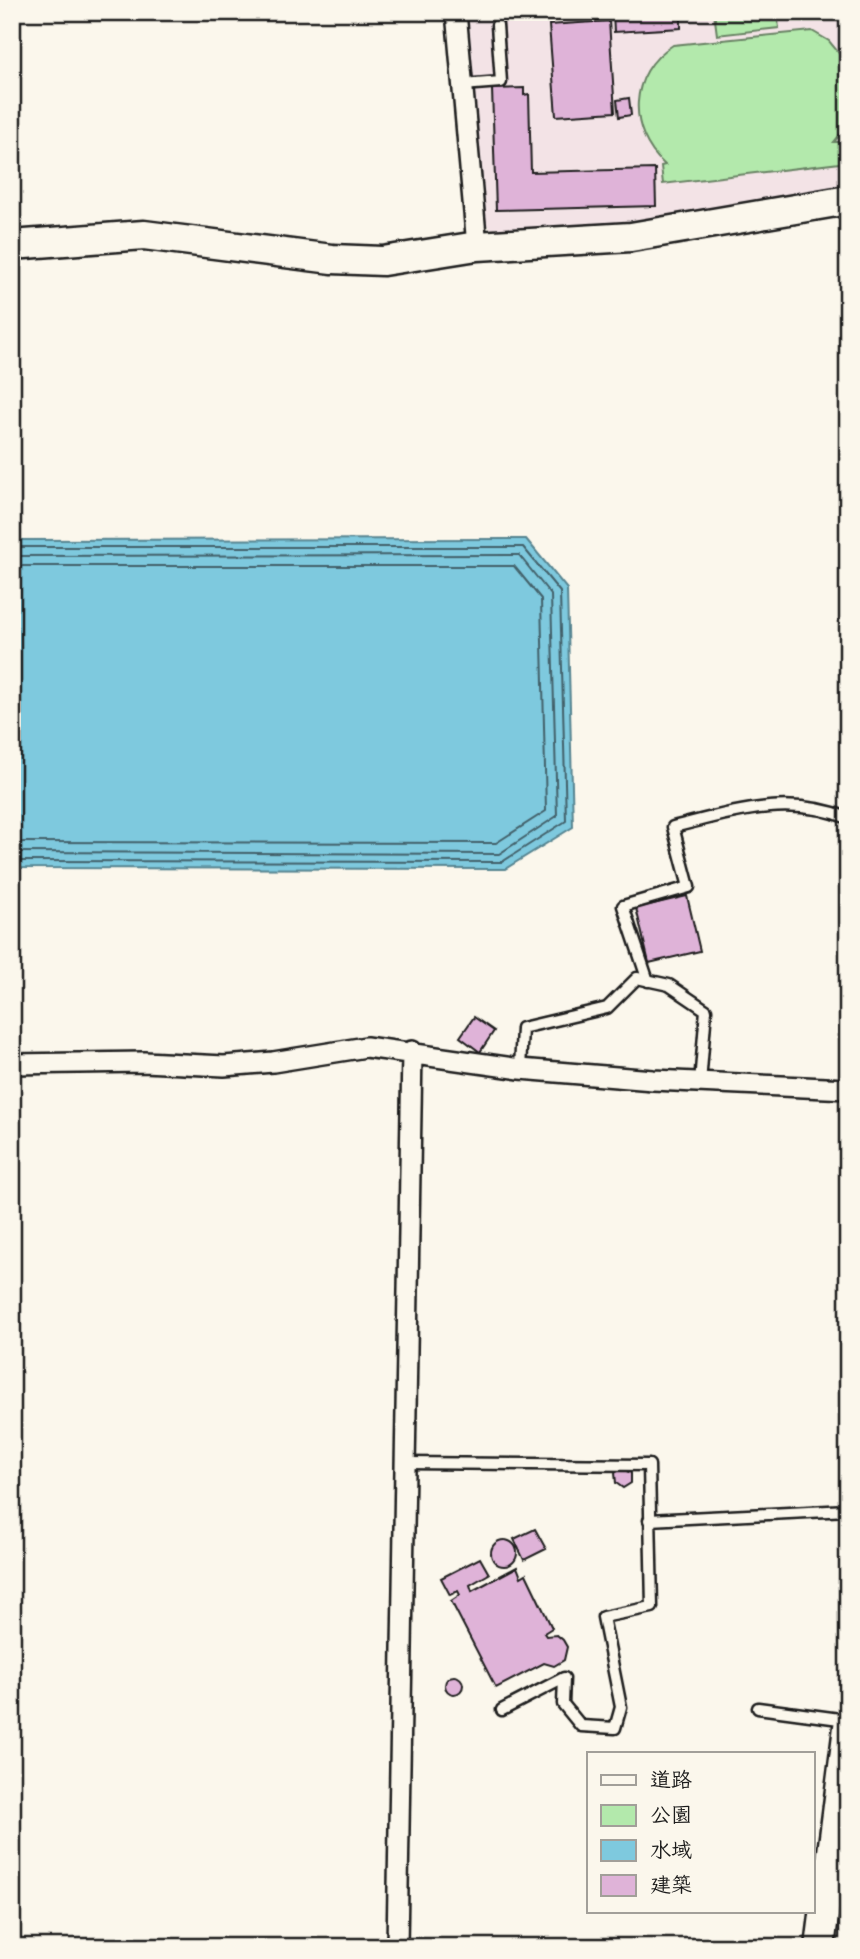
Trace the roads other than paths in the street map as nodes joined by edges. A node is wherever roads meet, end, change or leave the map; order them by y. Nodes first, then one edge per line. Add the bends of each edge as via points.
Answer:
1 (456, 12) edge
2 (497, 25) dead end
3 (461, 85) junction
4 (848, 200) edge
5 (12, 245) edge
6 (477, 246) junction
7 (848, 818) edge
8 (648, 981) junction
9 (412, 1051) junction
10 (12, 1064) edge
11 (520, 1069) junction
12 (700, 1083) junction
13 (848, 1089) edge
14 (406, 1463) junction
15 (848, 1510) edge
16 (649, 1520) junction
17 (758, 1708) dead end
18 (502, 1710) dead end
19 (848, 1720) edge
20 (848, 1727) edge
21 (397, 1947) edge
22 (820, 1947) edge

1 - 3 street
2 - 3 lane via 502,82
3 - 6 street
4 - 6 street via 631,237
5 - 6 street via 144,235 319,258 383,261
7 - 8 lane via 825,809 765,805 673,827 689,887 623,906
8 - 11 lane via 637,978 607,1008 522,1028
8 - 12 lane via 669,985 706,1010
9 - 10 street via 366,1046 224,1066
9 - 11 street
9 - 14 street
11 - 12 street
12 - 13 street
14 - 16 lane via 649,1465
14 - 21 street
15 - 16 lane
16 - 18 lane via 652,1607 603,1617 621,1707 615,1728 581,1726 563,1704 564,1678
17 - 19 lane
20 - 22 street

